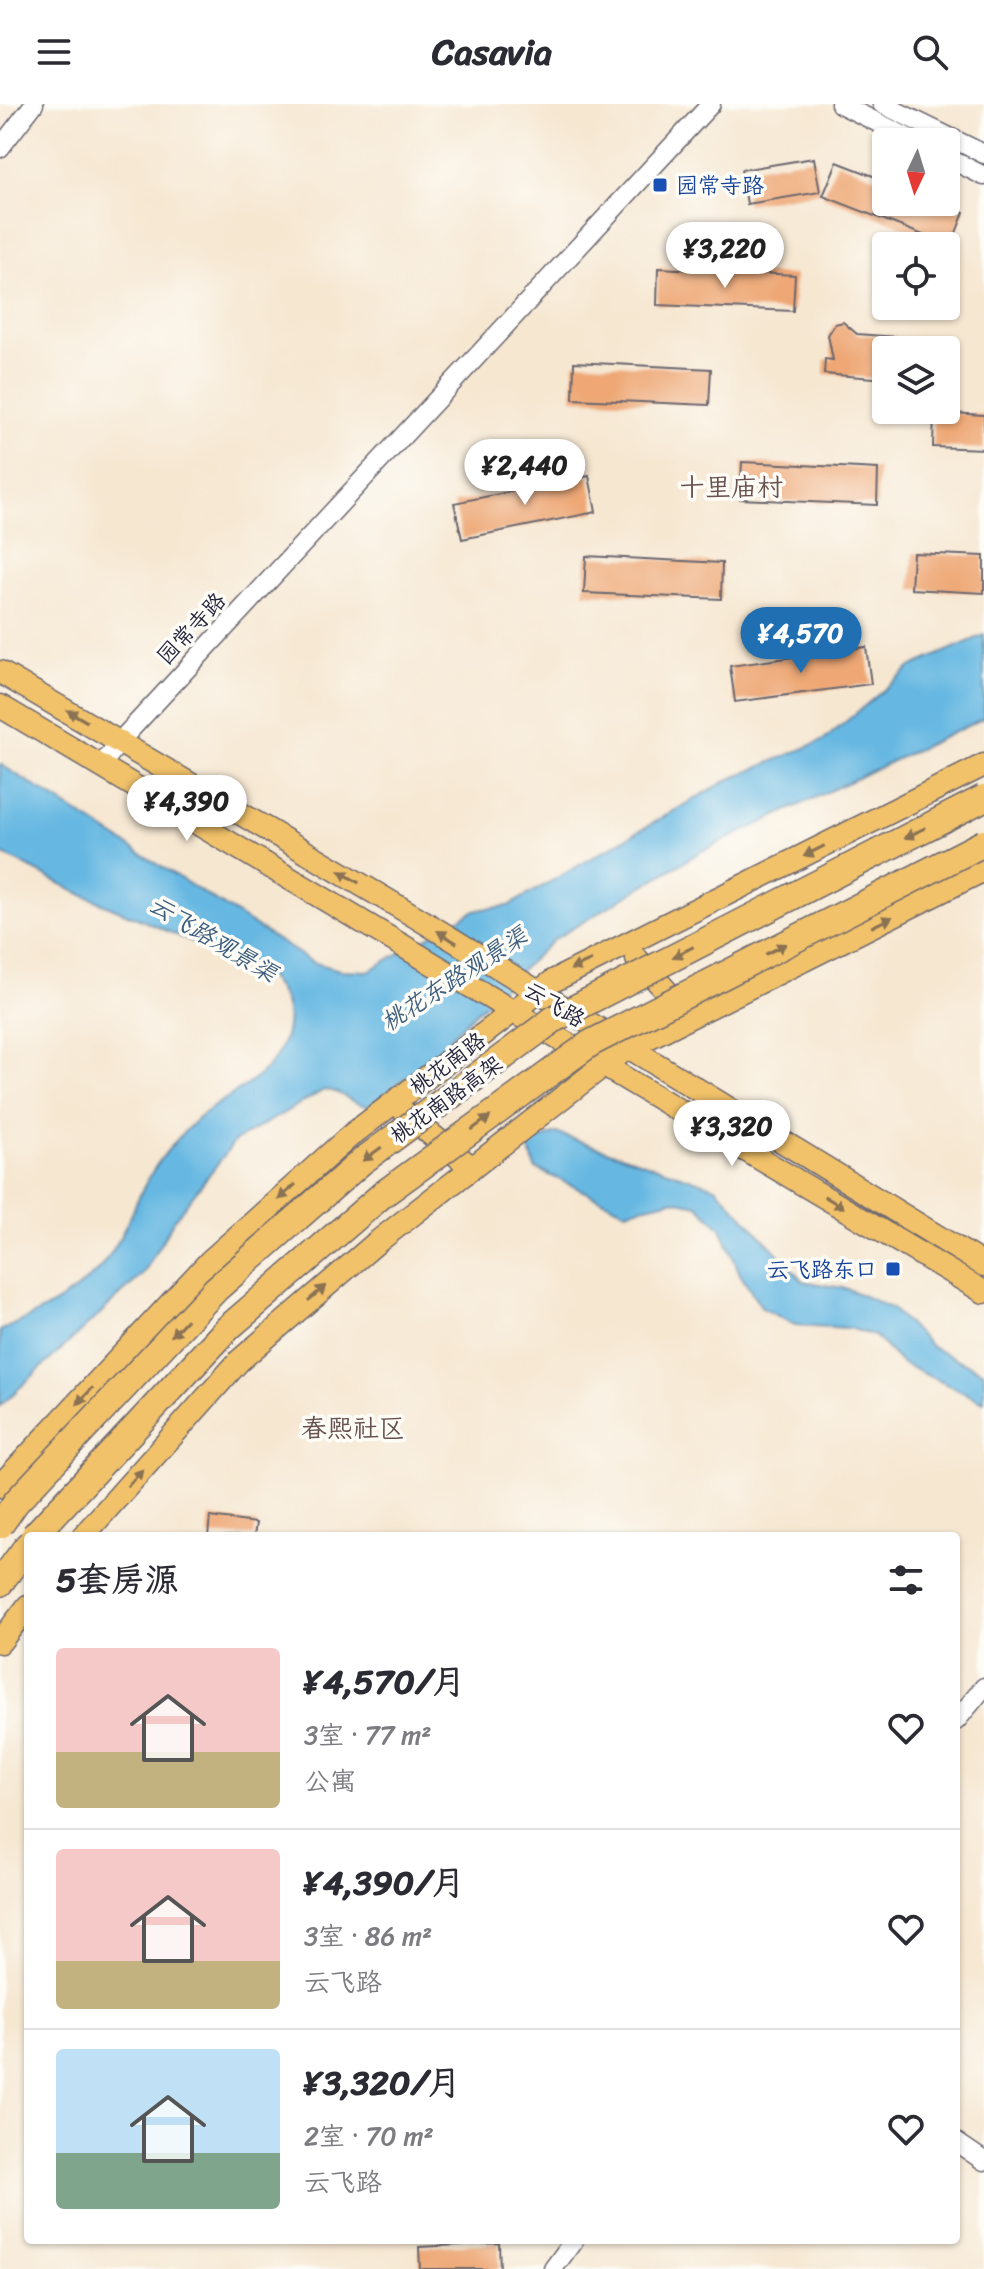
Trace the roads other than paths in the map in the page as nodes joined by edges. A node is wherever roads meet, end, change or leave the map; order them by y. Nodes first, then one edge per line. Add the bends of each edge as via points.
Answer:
1 (34, 104) edge
2 (711, 104) edge
3 (840, 104) edge
4 (882, 104) edge
5 (889, 128) edge
6 (0, 148) edge
7 (984, 154) edge
8 (960, 164) edge
9 (984, 176) edge
10 (0, 672) edge
11 (0, 706) edge
12 (120, 741) junction
13 (984, 765) edge
14 (101, 766) junction
15 (984, 798) edge
16 (984, 843) edge
17 (984, 870) edge
18 (625, 947) junction
19 (532, 989) junction
20 (509, 1008) junction
21 (692, 1017) junction
22 (628, 1048) junction
23 (604, 1065) junction
24 (394, 1103) junction
25 (472, 1168) junction
26 (984, 1265) edge
27 (984, 1292) edge
28 (5, 1493) edge
29 (0, 1525) edge
30 (44, 1532) edge
31 (87, 1532) edge
32 (24, 1555) edge
33 (0, 1583) edge
34 (24, 1611) edge
35 (0, 1642) edge
36 (984, 1687) edge
37 (960, 1716) edge
38 (960, 2145) edge
39 (984, 2161) edge
40 (571, 2244) edge
41 (553, 2269) edge

1 - 6 street
2 - 12 street, 园常寺路
3 - 5 street
4 - 7 street
8 - 9 street
12 -> 10 main road, 云飞路
11 - 14 main road, 云飞路
12 - 14 street, 园常寺路
19 -> 12 main road, 云飞路
13 -> 18 main road, 桃花南路
14 - 20 main road, 云飞路
15 -> 28 highway, 桃花南路高架, bridge via 554,1019 361,1162 216,1289
30 -> 16 highway, 桃花南路高架, bridge via 228,1328 382,1195 591,1043
21 -> 17 main road
18 -> 19 main road, 桃花南路
18 - 21 main road
19 - 20 main road, 桃花南路
19 - 22 main road, 云飞路
20 - 23 main road, 云飞路
20 - 24 main road, 桃花南路
21 - 22 main road
22 - 23 main road
22 - 26 main road, 云飞路
23 - 25 main road
23 -> 27 main road, 云飞路
24 - 25 main road
24 -> 28 main road, 桃花南路 via 210,1261
31 -> 25 main road via 239,1361
28 - 29 highway, 桃花南路高架, bridge
32 - 33 highway, 桃花南路高架
34 - 35 main road
36 - 37 street
38 - 39 street
40 - 41 street

